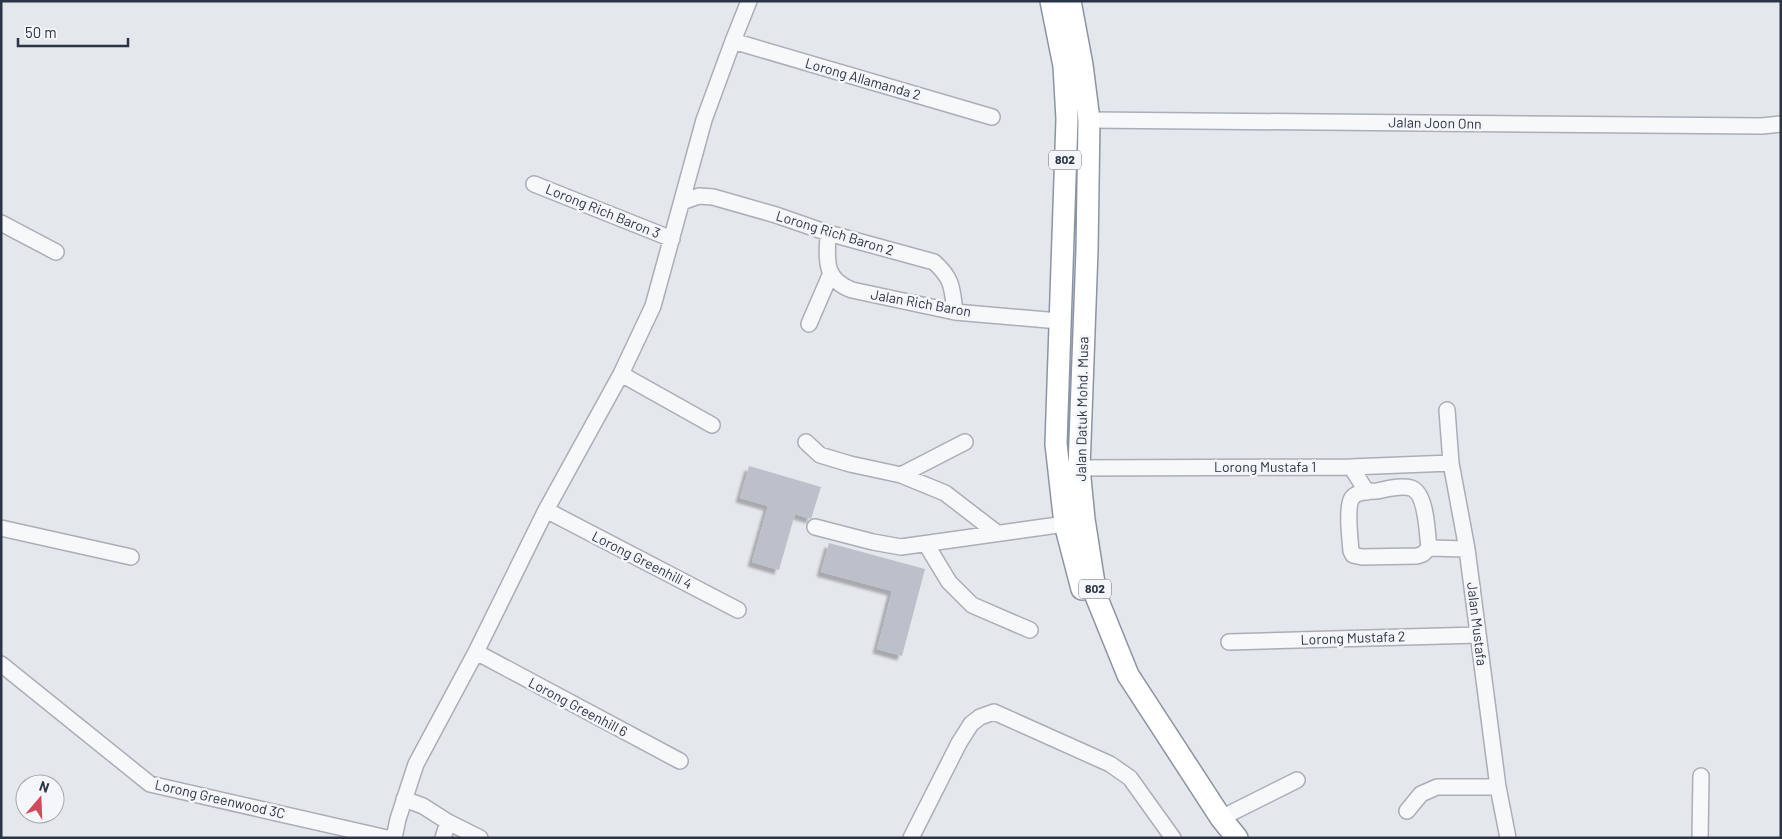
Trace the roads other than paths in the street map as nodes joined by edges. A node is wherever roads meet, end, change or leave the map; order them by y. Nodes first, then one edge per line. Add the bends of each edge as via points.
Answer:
1 (749, 1) edge
2 (1051, 1) edge
3 (1070, 1) edge
4 (733, 41) junction
5 (992, 117) dead end
6 (1089, 120) junction
7 (1781, 124) edge
8 (534, 184) dead end
9 (682, 202) junction
10 (1, 223) edge
11 (828, 233) junction
12 (672, 239) junction
13 (56, 252) dead end
14 (831, 273) junction
15 (1084, 301) junction
16 (955, 312) junction
17 (1059, 321) junction
18 (808, 324) dead end
19 (622, 374) junction
20 (1447, 410) dead end
21 (712, 425) dead end
22 (806, 442) dead end
23 (964, 442) dead end
24 (1451, 463) junction
25 (1351, 467) junction
26 (1080, 468) junction
27 (901, 475) junction
28 (1367, 492) junction
29 (546, 510) junction
30 (1065, 524) junction
31 (815, 527) dead end
32 (1, 528) edge
33 (997, 533) junction
34 (926, 544) junction
35 (1430, 548) junction
36 (1467, 549) junction
37 (131, 557) dead end
38 (738, 610) dead end
39 (1030, 630) dead end
40 (1478, 634) junction
41 (1229, 642) dead end
42 (476, 652) junction
43 (1, 664) edge
44 (680, 761) dead end
45 (1701, 776) dead end
46 (1297, 780) dead end
47 (1498, 787) junction
48 (404, 799) junction
49 (1407, 811) dead end
50 (448, 822) junction
51 (1220, 828) edge
52 (387, 838) edge
53 (394, 838) edge
54 (443, 838) edge
55 (480, 838) edge
56 (911, 838) edge
57 (1172, 838) edge
58 (1237, 838) edge
59 (1508, 838) edge
60 (1700, 838) edge

1 - 4 street
2 - 17 highway, Jalan Datuk Mohd. Musa / 802 via 1064,66 1066,119
3 - 6 highway, Jalan Datuk Mohd. Musa / 802
4 - 5 street, Lorong Allamanda 2
4 - 9 street via 704,120
6 - 7 street, Jalan Joon Onn
6 - 15 highway, Jalan Datuk Mohd. Musa / 802
8 - 12 street, Lorong Rich Baron 3
9 - 11 street, Lorong Rich Baron 2 via 699,196 713,197
9 - 12 street
10 - 13 street
11 - 14 street
11 - 16 street, Lorong Rich Baron 2 via 934,262 950,282
12 - 19 street via 653,306
14 - 16 street, Jalan Rich Baron via 840,286 852,290
14 - 18 street
15 - 17 highway via 1070,318
15 - 26 highway, Jalan Datuk Mohd. Musa / 802
16 - 17 street, Jalan Rich Baron
17 - 30 highway, Jalan Datuk Mohd. Musa / 802 via 1056,444
19 - 21 street
19 - 29 street
20 - 24 street, Jalan Mustafa
22 - 27 street via 820,454
23 - 27 street
24 - 25 street, Lorong Mustafa 1
24 - 36 street, Jalan Mustafa
25 - 26 street, Lorong Mustafa 1
25 - 28 street
26 - 51 highway, Jalan Datuk Mohd. Musa / 802 via 1096,596 1128,675
27 - 33 street via 945,493
28 - 35 street via 1405,487 1417,491 1423,503
28 - 35 street via 1354,495 1349,507 1353,555 1362,558 1416,556
29 - 38 street, Lorong Greenhill 4
29 - 42 street
30 - 33 street
30 - 51 highway, Jalan Datuk Mohd. Musa / 802 via 1085,599 1118,687
31 - 34 street via 901,547
32 - 37 street
33 - 34 street
34 - 39 street via 949,582 972,605
35 - 36 street
36 - 40 street, Jalan Mustafa
40 - 41 street, Lorong Mustafa 2
40 - 47 street, Jalan Mustafa
42 - 44 street, Lorong Greenhill 6
42 - 48 street via 416,764
43 - 52 street, Lorong Greenwood 3C via 150,784
45 - 60 street
46 - 51 street
47 - 49 street via 1437,786 1421,794
47 - 59 street, Jalan Mustafa
48 - 50 street via 423,806
48 - 53 street
50 - 54 street
50 - 55 street
51 - 58 highway, Jalan Datuk Mohd. Musa / 802
56 - 57 street via 971,724 994,712 1110,764 1130,778

